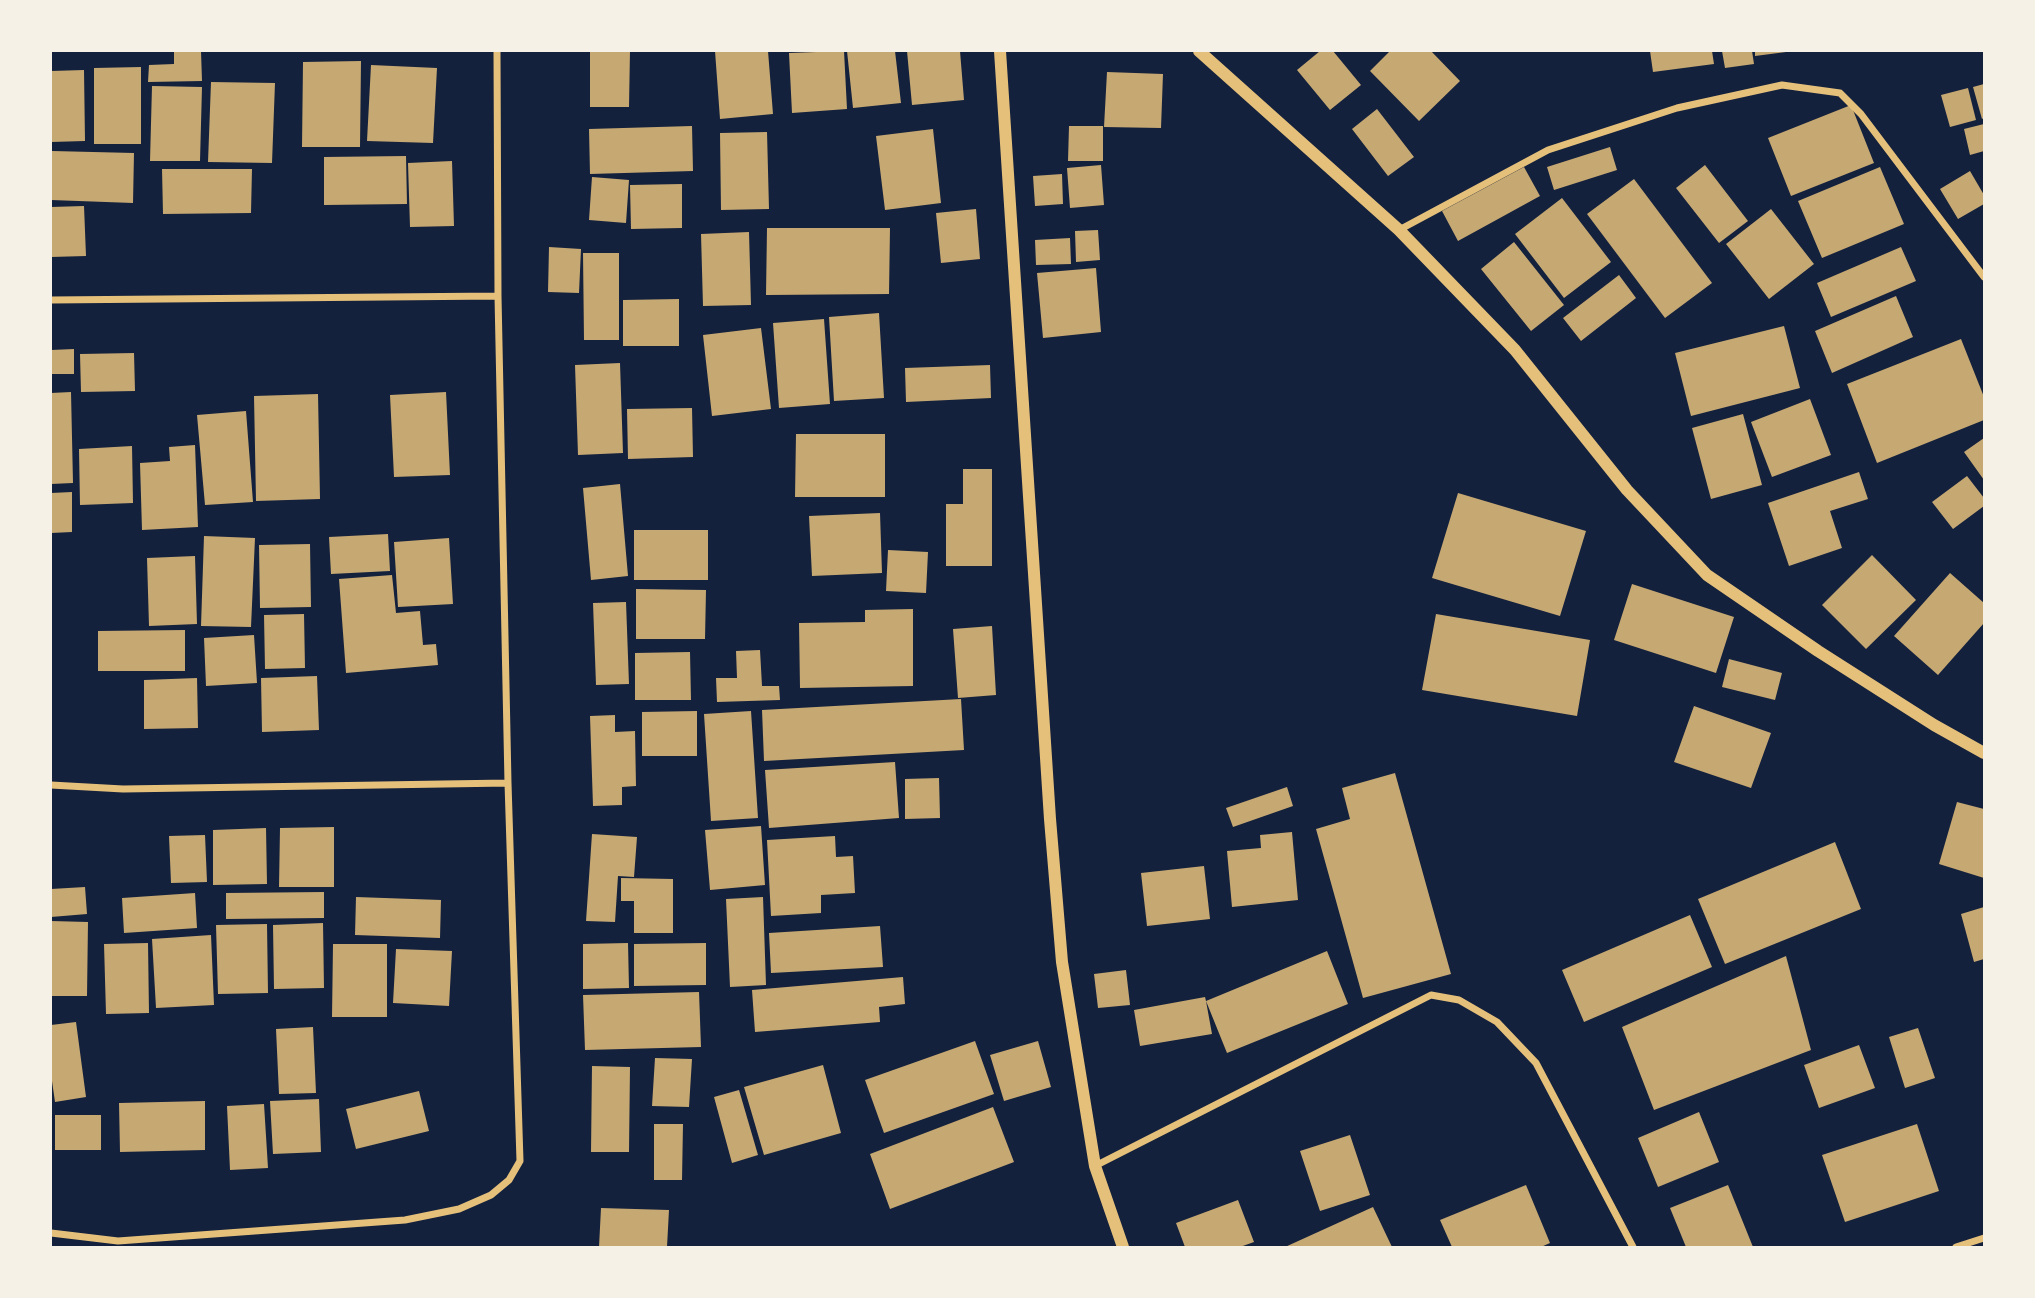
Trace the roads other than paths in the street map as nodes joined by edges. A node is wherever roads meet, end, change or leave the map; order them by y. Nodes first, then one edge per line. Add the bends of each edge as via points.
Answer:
1 (497, 51) edge
2 (1000, 51) edge
3 (1199, 51) edge
4 (1399, 230) junction
5 (1984, 277) edge
6 (498, 296) junction
7 (51, 300) edge
8 (1984, 753) edge
9 (508, 783) junction
10 (51, 785) edge
11 (1095, 1166) junction
12 (51, 1233) edge
13 (1984, 1238) edge
14 (118, 1244) edge
15 (1123, 1247) edge
16 (1633, 1247) edge
17 (1956, 1247) edge

1 - 6 street
2 - 11 street via 1062,962
3 - 4 street
4 - 5 street via 1548,150 1677,108 1782,85 1840,93 1861,114
4 - 8 street via 1515,350 1627,490 1707,575
6 - 7 street
6 - 9 street
9 - 10 street via 123,789
9 - 14 street via 520,1161 509,1180 491,1195 460,1209 405,1220
11 - 15 street
11 - 16 street via 1431,995 1459,1000 1497,1022 1536,1063
12 - 14 street
13 - 17 street

